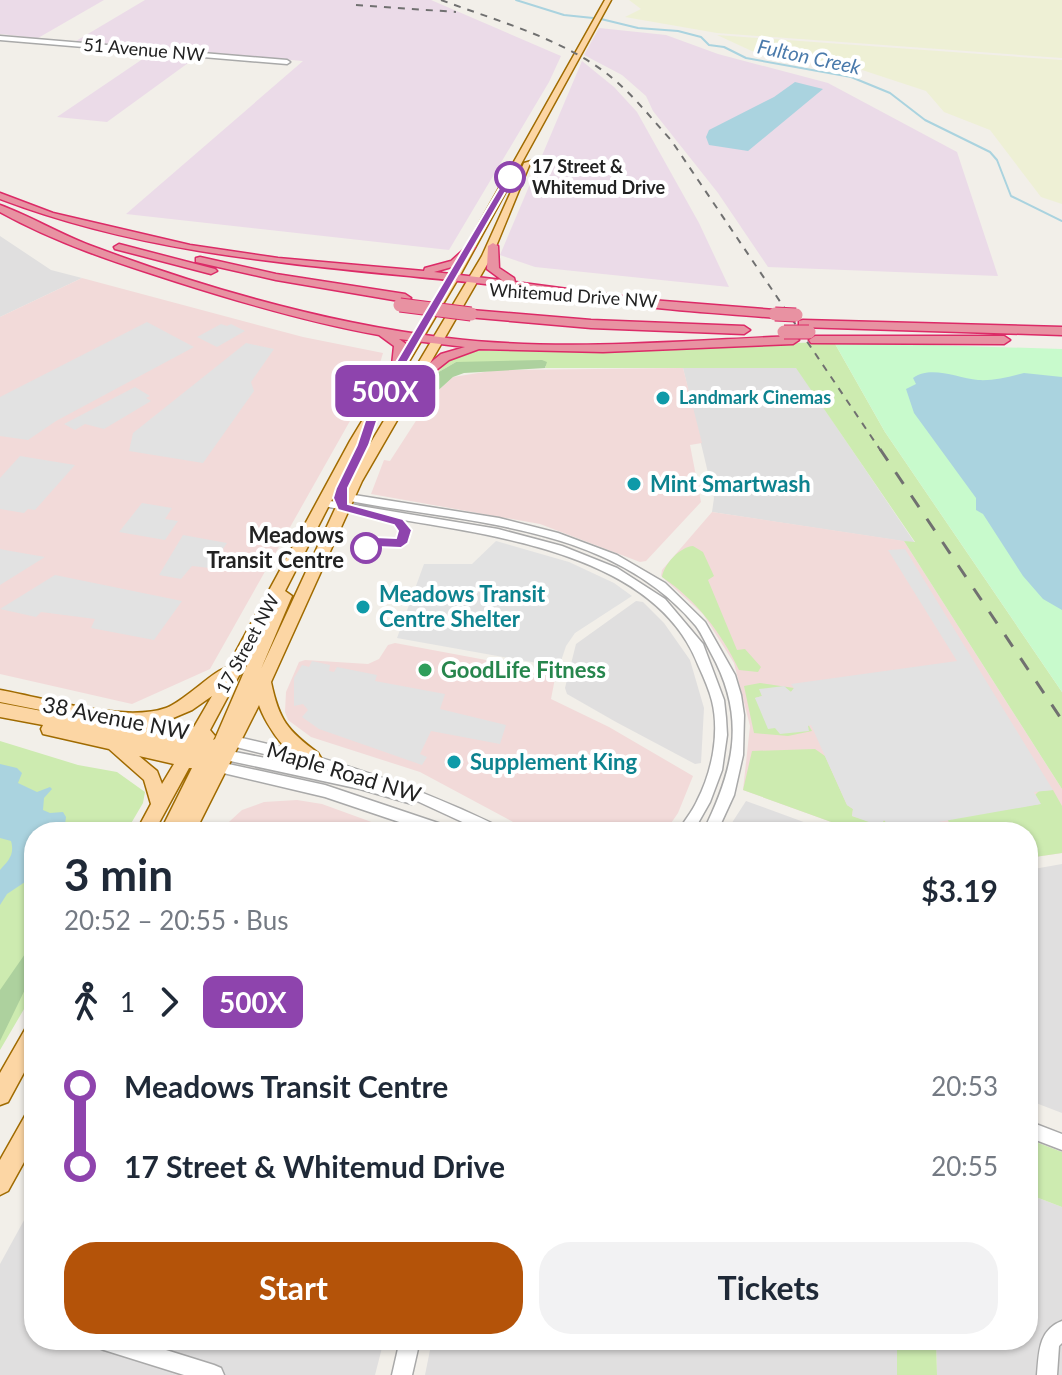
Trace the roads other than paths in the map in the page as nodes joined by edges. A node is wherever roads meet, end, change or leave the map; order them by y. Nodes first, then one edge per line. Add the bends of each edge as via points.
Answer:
1 (608, 0) edge
2 (0, 38) edge
3 (287, 62) dead end
4 (565, 82) junction
5 (0, 196) edge
6 (0, 206) edge
7 (42, 213) junction
8 (493, 246) junction
9 (470, 247) junction
10 (327, 265) junction
11 (454, 277) junction
12 (471, 279) junction
13 (552, 289) junction
14 (402, 302) junction
15 (783, 327) junction
16 (806, 328) junction
17 (371, 331) junction
18 (1062, 331) edge
19 (1035, 335) junction
20 (417, 339) junction
21 (437, 341) junction
22 (1062, 342) edge
23 (491, 346) junction
24 (396, 372) junction
25 (411, 386) junction
26 (337, 499) junction
27 (305, 538) junction
28 (246, 649) junction
29 (263, 683) junction
30 (0, 696) edge
31 (0, 710) edge
32 (0, 717) edge
33 (121, 719) junction
34 (115, 746) junction
35 (210, 751) junction
36 (312, 758) junction
37 (160, 804) junction
38 (460, 813) junction
39 (150, 822) edge
40 (174, 822) edge
41 (189, 822) edge
42 (417, 822) edge
43 (478, 822) edge
44 (692, 822) edge
45 (714, 822) edge
46 (24, 1051) edge
47 (0, 1094) edge
48 (1038, 1133) edge
49 (24, 1140) edge
50 (1062, 1142) edge
51 (0, 1183) edge
52 (1061, 1330) edge
53 (135, 1350) edge
54 (408, 1350) edge
55 (214, 1375) edge
56 (402, 1375) edge
57 (1047, 1375) edge

1 - 4 main road, 17 Street NW
2 - 3 street, 51 Avenue NW
4 - 8 main road, 17 Street NW
4 - 9 main road, 17 Street NW
5 - 7 highway, Whitemud Drive NW
6 - 14 highway, Whitemud Drive NW via 147,255 268,283
6 - 17 highway via 25,222 147,269
7 - 10 highway via 190,248
7 - 14 highway, Whitemud Drive NW via 223,266
8 - 12 main road, 17 Street NW
8 - 13 highway via 491,263 501,277
9 - 10 highway via 455,263 435,270
9 - 11 main road, 17 Street NW
10 - 11 highway
11 - 12 highway
11 - 20 main road, 17 Street NW
12 - 13 highway
12 - 21 main road, 17 Street NW
13 - 15 highway
14 - 15 highway, Whitemud Drive NW, bridge via 619,326
15 - 16 highway
15 - 16 highway, Whitemud Drive NW
15 - 23 highway via 561,348
16 - 19 highway
16 - 19 highway, Whitemud Drive NW
17 - 20 highway
17 - 24 highway via 399,342
18 - 19 highway, Whitemud Drive NW
19 - 22 highway, Whitemud Drive NW
20 - 21 highway
20 - 24 main road, 17 Street NW
21 - 23 highway
21 - 25 main road, 17 Street NW
23 - 25 highway via 445,357
24 - 26 main road, 17 Street NW
25 - 26 main road, 17 Street NW
26 - 27 main road, 17 Street NW
26 - 29 main road, 17 Street NW
26 - 44 street via 547,545 624,576 671,612 698,649 719,706 721,741 713,782
26 - 45 street via 496,522 558,537 621,561 673,595 719,654 736,700 735,771
27 - 28 main road, 17 Street NW
27 - 35 main road via 251,681
28 - 33 main road via 210,690 182,709 147,719
28 - 35 main road, 17 Street NW
29 - 35 main road, 17 Street NW
29 - 36 main road via 266,707 279,733
30 - 33 main road, 38 Avenue NW
31 - 35 main road
32 - 34 main road, 38 Avenue NW
33 - 35 main road, 38 Avenue NW
34 - 35 main road, 38 Avenue NW
34 - 37 main road via 151,776
35 - 36 street, Maple Road NW
35 - 37 main road, 17 Street NW
35 - 38 street via 360,783
35 - 40 main road
35 - 41 main road, 17 Street NW
35 - 42 street, Maple Road NW
36 - 38 street, Maple Road NW via 391,782
37 - 39 main road, 17 Street NW
38 - 43 street, Maple Road NW
46 - 47 main road
48 - 50 street
49 - 51 main road
52 - 57 street via 1047,1349
53 - 55 street
54 - 56 street

